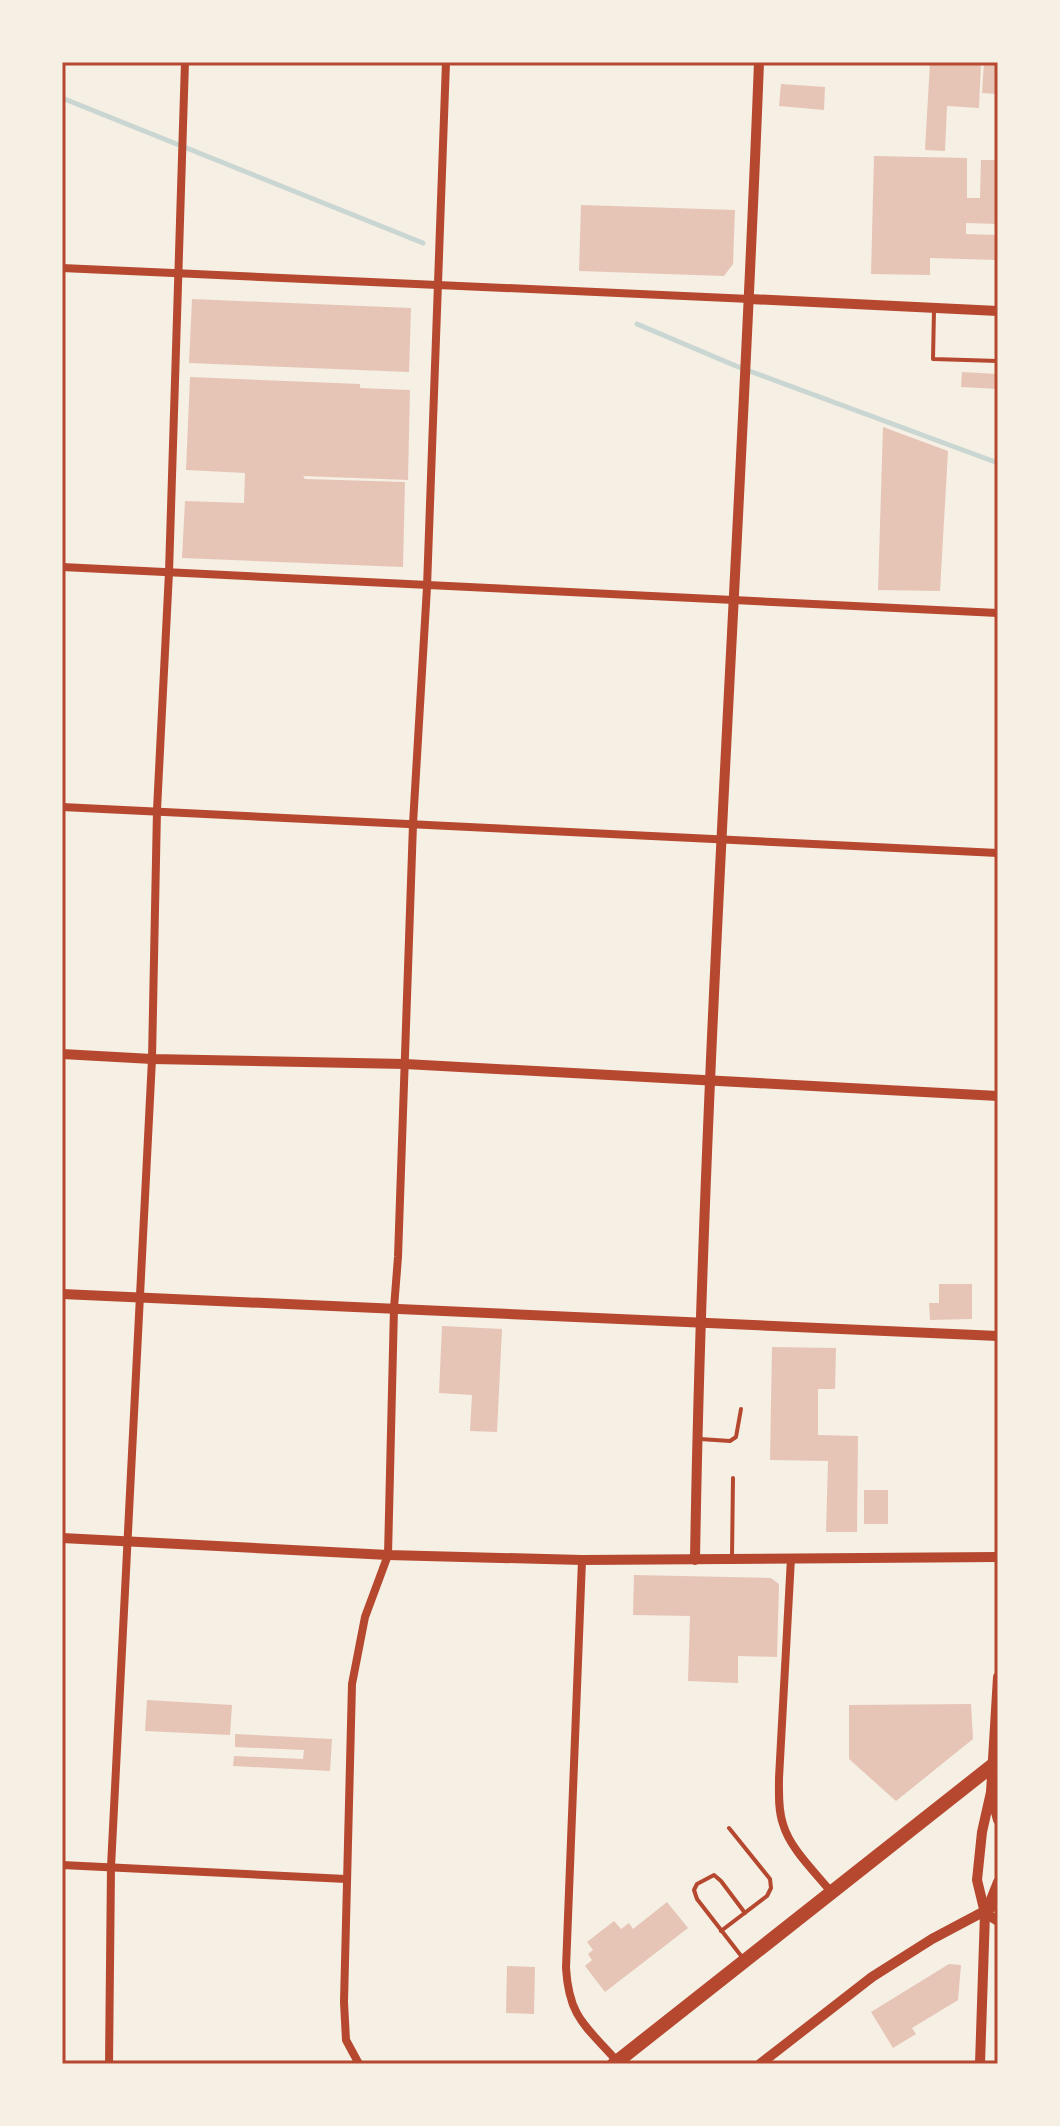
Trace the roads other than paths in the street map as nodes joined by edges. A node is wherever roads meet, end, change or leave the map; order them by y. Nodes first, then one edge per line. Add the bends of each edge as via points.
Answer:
1 (185, 62) edge
2 (446, 62) edge
3 (759, 62) edge
4 (62, 268) edge
5 (179, 273) junction
6 (437, 285) junction
7 (750, 299) junction
8 (934, 308) junction
9 (998, 311) edge
10 (998, 361) edge
11 (62, 567) edge
12 (169, 572) junction
13 (427, 587) junction
14 (734, 601) junction
15 (998, 613) edge
16 (62, 807) edge
17 (157, 810) junction
18 (413, 824) junction
19 (723, 839) junction
20 (998, 853) edge
21 (62, 1054) edge
22 (152, 1059) junction
23 (405, 1064) junction
24 (711, 1080) junction
25 (998, 1096) edge
26 (62, 1294) edge
27 (141, 1296) junction
28 (394, 1308) junction
29 (699, 1322) junction
30 (998, 1336) edge
31 (741, 1409) dead end
32 (697, 1439) junction
33 (733, 1478) dead end
34 (62, 1538) edge
35 (127, 1542) junction
36 (388, 1555) junction
37 (998, 1557) edge
38 (791, 1558) junction
39 (732, 1559) junction
40 (582, 1560) junction
41 (695, 1560) junction
42 (998, 1677) edge
43 (996, 1763) edge
44 (991, 1792) junction
45 (998, 1820) edge
46 (729, 1828) dead end
47 (62, 1865) edge
48 (111, 1867) junction
49 (346, 1879) junction
50 (998, 1882) edge
51 (832, 1893) junction
52 (998, 1904) edge
53 (745, 1913) junction
54 (985, 1913) junction
55 (998, 1921) edge
56 (721, 1931) junction
57 (746, 1962) junction
58 (616, 2063) edge
59 (109, 2064) edge
60 (359, 2064) edge
61 (760, 2064) edge
62 (980, 2064) edge

1 - 5 street
2 - 6 street
3 - 7 street
4 - 5 street
5 - 6 street
5 - 12 street
6 - 7 street
6 - 13 street
7 - 8 street
7 - 14 street
8 - 9 street
8 - 10 lane via 933,359
11 - 12 street
12 - 13 street
12 - 17 street
13 - 14 street
13 - 18 street
14 - 15 street
14 - 19 street
16 - 17 street
17 - 18 street
17 - 22 street
18 - 19 street
18 - 23 street
19 - 20 street
19 - 24 street
21 - 22 street
22 - 23 street
22 - 27 street
23 - 24 street
23 - 28 street
24 - 25 street
24 - 29 street
26 - 27 street
27 - 28 street
27 - 35 street
28 - 29 street
28 - 36 street
29 - 30 street
29 - 32 street
31 - 32 lane via 736,1437
32 - 41 street
33 - 39 lane
34 - 35 street
35 - 36 street
35 - 48 street
36 - 40 street
36 - 49 street via 365,1617 352,1684
37 - 38 street
38 - 39 street
38 - 51 street via 780,1806 792,1842
39 - 41 street
40 - 41 street
40 - 58 street via 567,1990 573,2011
42 - 43 street
43 - 44 street
43 - 51 highway
44 - 45 street
44 - 54 street via 977,1880
46 - 53 lane via 770,1879 767,1896
47 - 48 street
48 - 49 street
48 - 59 street
49 - 60 street via 346,2040
50 - 54 street
51 - 57 highway
52 - 54 street
53 - 56 lane
53 - 56 lane via 721,1881 714,1875 705,1877 694,1890
54 - 55 street
54 - 61 street via 872,1977
54 - 62 street
56 - 57 lane
57 - 58 highway

